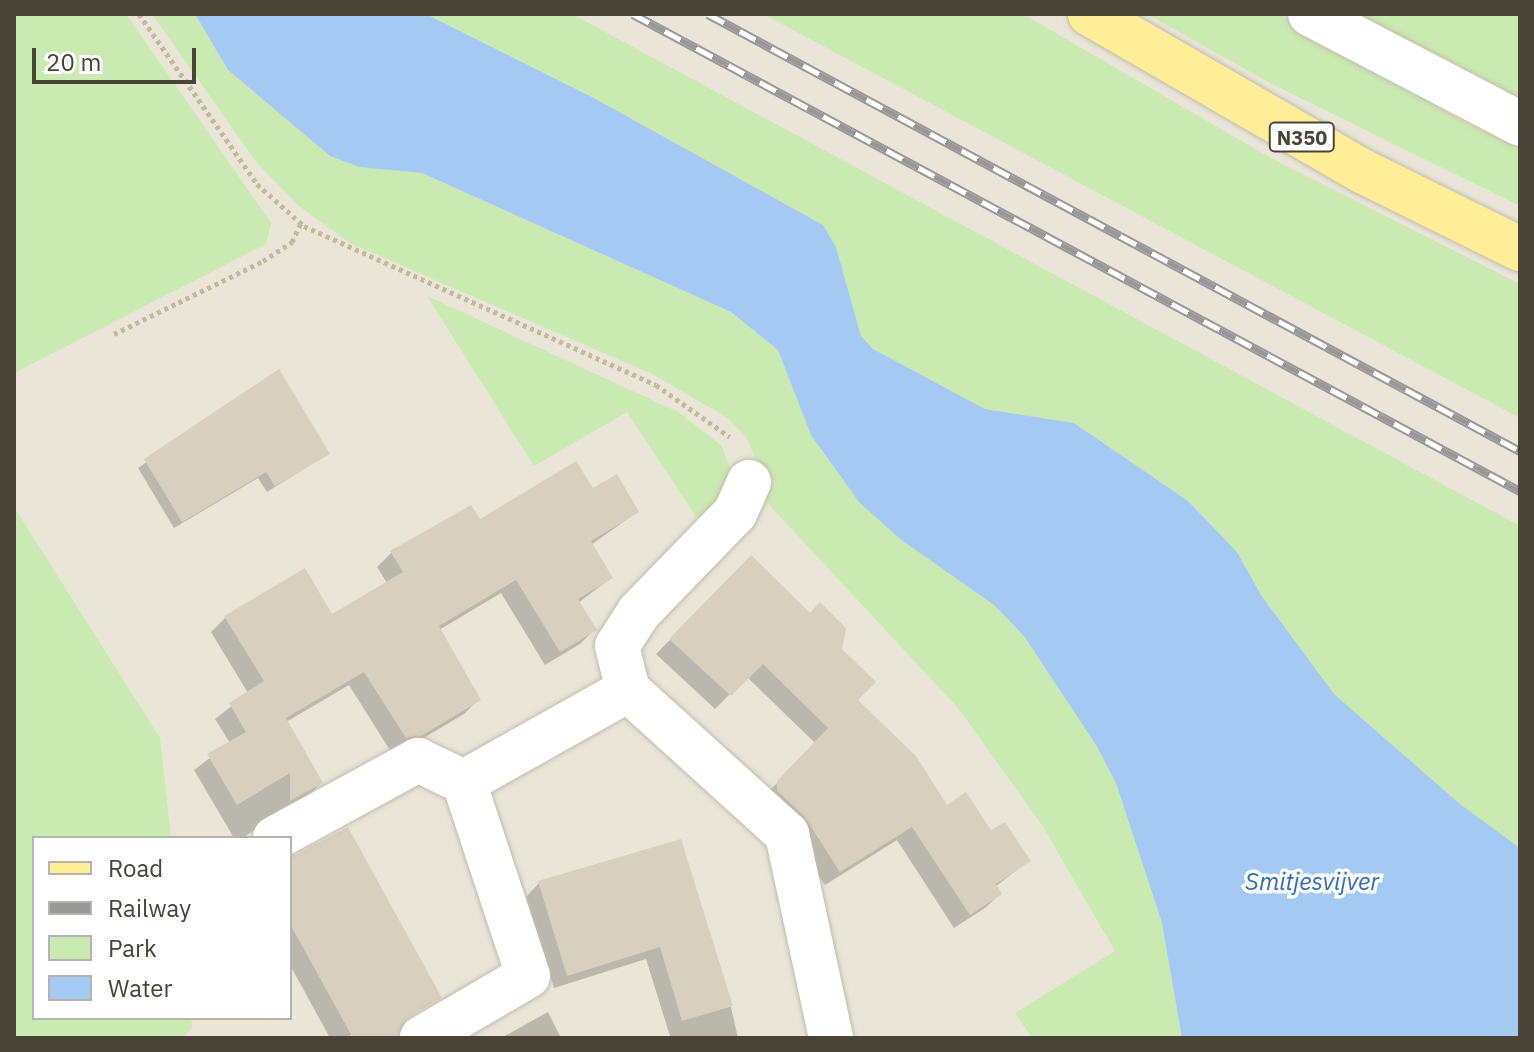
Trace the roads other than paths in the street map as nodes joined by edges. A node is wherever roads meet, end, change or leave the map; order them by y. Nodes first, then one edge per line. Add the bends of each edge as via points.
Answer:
1 (1090, 14) edge
2 (1310, 14) edge
3 (1520, 124) edge
4 (1520, 249) edge
5 (749, 482) road end
6 (628, 690) junction
7 (464, 782) junction
8 (279, 836) edge
9 (422, 1038) edge
10 (831, 1038) edge

1 - 4 main road, N350 via 1362,171
2 - 3 street
5 - 6 street via 735,513 639,612 617,646
6 - 7 street
6 - 10 street via 787,834
7 - 8 street via 418,760
7 - 9 street via 528,976

